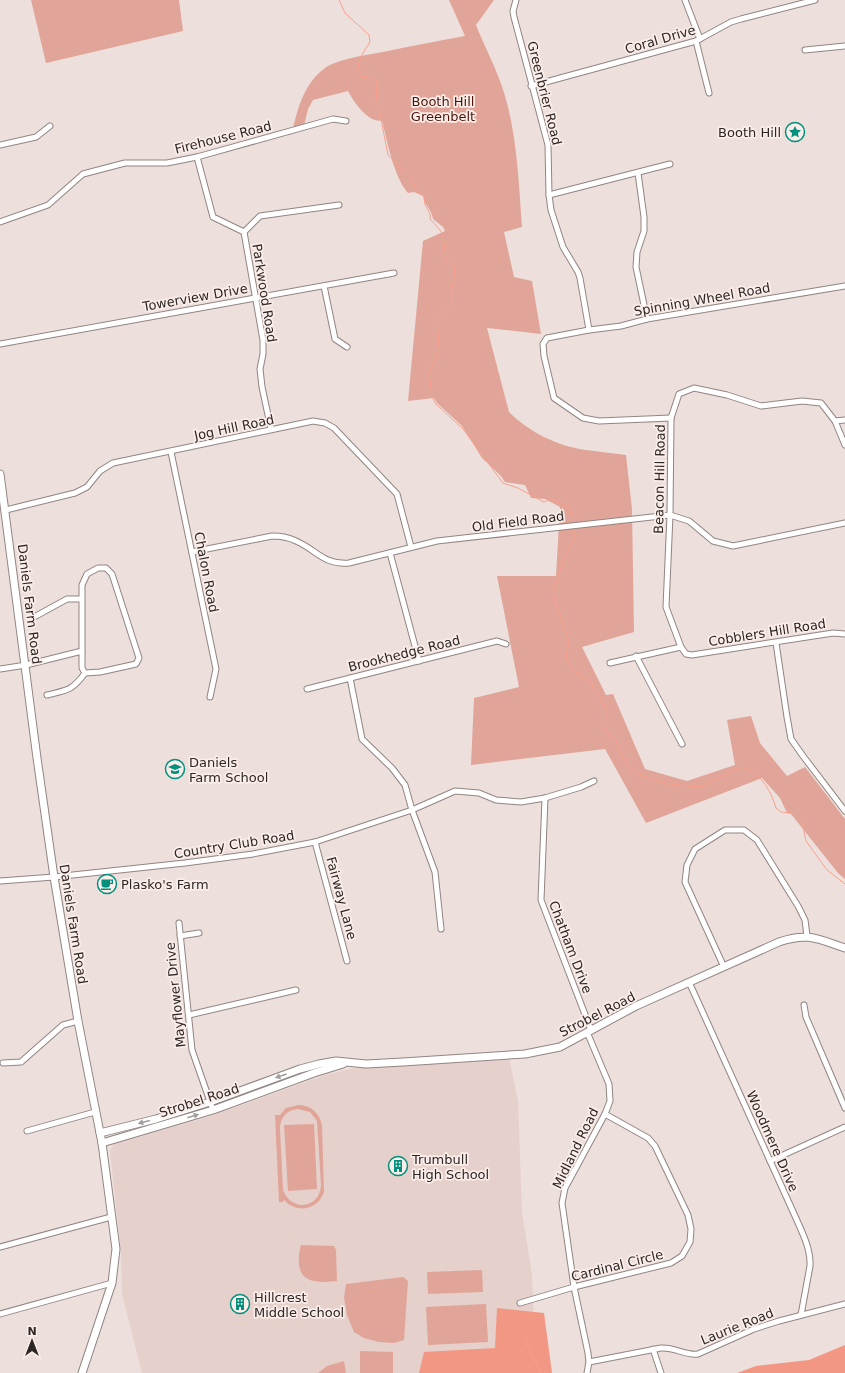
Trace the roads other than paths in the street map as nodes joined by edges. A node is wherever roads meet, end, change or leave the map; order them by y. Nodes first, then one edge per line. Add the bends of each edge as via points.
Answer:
1 (516, 0) edge
2 (685, 0) edge
3 (815, 0) edge
4 (698, 40) junction
5 (845, 46) edge
6 (804, 50) dead end
7 (531, 86) junction
8 (709, 93) dead end
9 (346, 121) dead end
10 (50, 126) dead end
11 (0, 145) edge
12 (197, 157) junction
13 (670, 164) dead end
14 (638, 173) junction
15 (549, 195) junction
16 (339, 205) dead end
17 (0, 222) edge
18 (244, 232) junction
19 (394, 273) dead end
20 (324, 286) junction
21 (845, 286) edge
22 (256, 297) junction
23 (647, 319) junction
24 (588, 330) junction
25 (0, 344) edge
26 (347, 347) dead end
27 (671, 418) junction
28 (845, 420) edge
29 (835, 421) junction
30 (271, 429) junction
31 (845, 446) edge
32 (171, 452) junction
33 (0, 474) edge
34 (6, 510) junction
35 (670, 515) junction
36 (845, 523) edge
37 (411, 547) junction
38 (192, 552) junction
39 (390, 553) junction
40 (81, 599) junction
41 (36, 616) dead end
42 (845, 634) edge
43 (776, 642) junction
44 (506, 644) dead end
45 (680, 647) junction
46 (82, 651) junction
47 (636, 656) junction
48 (418, 661) junction
49 (610, 663) dead end
50 (26, 665) junction
51 (0, 669) edge
52 (85, 673) junction
53 (350, 678) junction
54 (307, 689) dead end
55 (47, 695) dead end
56 (210, 697) dead end
57 (682, 744) dead end
58 (594, 781) dead end
59 (545, 798) junction
60 (412, 810) junction
61 (845, 811) edge
62 (315, 842) junction
63 (54, 877) junction
64 (0, 881) edge
65 (179, 923) dead end
66 (441, 929) dead end
67 (199, 933) dead end
68 (180, 936) junction
69 (808, 936) junction
70 (845, 948) edge
71 (347, 961) dead end
72 (724, 967) junction
73 (689, 982) junction
74 (296, 990) dead end
75 (804, 1005) dead end
76 (188, 1015) junction
77 (78, 1022) junction
78 (589, 1031) junction
79 (3, 1063) dead end
80 (345, 1063) junction
81 (300, 1069) junction
82 (303, 1077) junction
83 (210, 1102) junction
84 (845, 1108) edge
85 (213, 1110) junction
86 (95, 1112) junction
87 (605, 1114) junction
88 (845, 1127) edge
89 (27, 1131) dead end
90 (100, 1133) junction
91 (102, 1143) junction
92 (770, 1161) junction
93 (112, 1217) junction
94 (0, 1247) edge
95 (112, 1283) junction
96 (574, 1287) junction
97 (520, 1303) dead end
98 (845, 1304) edge
99 (0, 1314) edge
100 (801, 1315) junction
101 (653, 1349) junction
102 (589, 1362) junction
103 (82, 1373) edge
104 (586, 1373) edge
105 (662, 1373) edge

1 - 7 street, Greenbrier Road via 514,17
2 - 4 street
3 - 4 street, Coral Drive via 731,22
4 - 7 street, Coral Drive
4 - 8 street
5 - 6 street
7 - 15 street, Greenbrier Road via 548,145
9 - 12 street, Firehouse Road via 333,119
10 - 11 street via 36,137
12 - 17 street, Firehouse Road via 167,163 125,163 83,174 48,205
12 - 18 street, Parkwood Road via 212,217
13 - 14 street
14 - 15 street
14 - 23 street via 644,231 637,252 636,267
15 - 24 street, Greenbrier Road via 560,241 580,278
16 - 18 street via 260,216
18 - 22 street, Parkwood Road
19 - 20 street, Towerview Drive
20 - 22 street, Towerview Drive
20 - 26 street via 334,339
21 - 23 street, Spinning Wheel Road
22 - 25 street, Towerview Drive
22 - 30 street, Parkwood Road via 263,340 260,369
23 - 24 street, Spinning Wheel Road via 621,326
24 - 27 street, Spinning Wheel Road via 547,338 543,344 554,398 583,418 599,421
27 - 29 street, Beacon Hill Road via 679,394 694,388 761,406 802,401 821,403
27 - 35 street, Beacon Hill Road
28 - 29 street
29 - 31 street, Beacon Hill Road
30 - 32 street, Jog Hill Road
30 - 37 street, Jog Hill Road via 314,421 334,428 397,494
32 - 34 street, Jog Hill Road via 113,463 100,471 87,487 75,493
32 - 38 street, Chalon Road
33 - 34 street, Daniels Farm Road
34 - 50 street, Daniels Farm Road
35 - 36 street, Old Field Road via 689,521 712,542 733,546
35 - 37 street, Old Field Road via 437,541
35 - 45 street, Beacon Hill Road via 666,606
37 - 39 street, Old Field Road
38 - 39 street, Old Field Road via 272,536 284,536 298,541 324,559 338,564
38 - 56 street, Chalon Road via 216,669
39 - 48 street
40 - 41 street via 67,599
40 - 46 street
40 - 52 street via 82,585 87,574 98,568 106,568 112,574 139,658 136,664
42 - 43 street, Cobblers Hill Road via 833,633
43 - 45 street, Cobblers Hill Road via 692,655 686,654
43 - 61 street via 791,739
44 - 48 street, Brookhedge Road via 497,640
45 - 47 street
46 - 50 street
46 - 52 street via 82,668
47 - 49 street
47 - 57 street
48 - 53 street, Brookhedge Road
50 - 51 street
50 - 63 street, Daniels Farm Road
52 - 55 street via 70,689
53 - 54 street, Brookhedge Road
53 - 60 street via 362,739 392,768 405,785
58 - 59 street, Country Club Road via 580,788
59 - 60 street, Country Club Road via 521,802 496,800 479,793 455,791
59 - 78 street, Chatham Drive via 541,900
60 - 62 street, Country Club Road
60 - 66 street via 435,872
62 - 63 street, Country Club Road via 253,854
62 - 71 street, Fairway Lane
63 - 64 street, Country Club Road
63 - 77 street, Daniels Farm Road
65 - 68 street, Mayflower Drive
67 - 68 street
68 - 76 street, Mayflower Drive
69 - 70 street, Strobel Road
69 - 72 street, Strobel Road via 793,937 779,942
69 - 72 street via 805,920 798,906 757,840 744,830 725,830 695,850 687,865 685,882
72 - 73 street, Strobel Road
73 - 78 street, Strobel Road
73 - 92 street, Woodmere Drive
74 - 76 street
75 - 84 street via 806,1017
76 - 83 street, Mayflower Drive via 192,1050
77 - 79 street via 63,1024 21,1062
77 - 86 street, Daniels Farm Road
78 - 80 street, Strobel Road via 560,1047 525,1054 366,1064
78 - 87 street, Midland Road via 609,1084 610,1101
80 - 81 street, Strobel Road via 336,1061
80 - 82 street, Strobel Road
81 - 82 street
81 -> 83 street, Strobel Road
82 - 85 street, Strobel Road
83 - 85 street, Mayflower Drive
83 -> 90 street, Strobel Road
91 -> 85 street, Strobel Road
86 - 89 street
86 - 90 street, Daniels Farm Road
87 - 96 street, Midland Road via 565,1188 562,1203
87 - 96 street, Cardinal Circle via 648,1138 655,1146 688,1215 690,1242 682,1256 671,1263
88 - 92 street
90 - 91 street, Daniels Farm Road
91 - 93 street, Daniels Farm Road
92 - 100 street, Woodmere Drive via 811,1259
93 - 94 street
93 - 95 street, Daniels Farm Road via 116,1249
95 - 99 street
95 - 103 street, Daniels Farm Road
96 - 97 street, Cardinal Circle
96 - 102 street, Midland Road
98 - 100 street, Laurie Road
100 - 101 street, Laurie Road via 754,1329 698,1354 672,1348
101 - 102 street, Laurie Road
101 - 105 street
102 - 104 street, Midland Road

